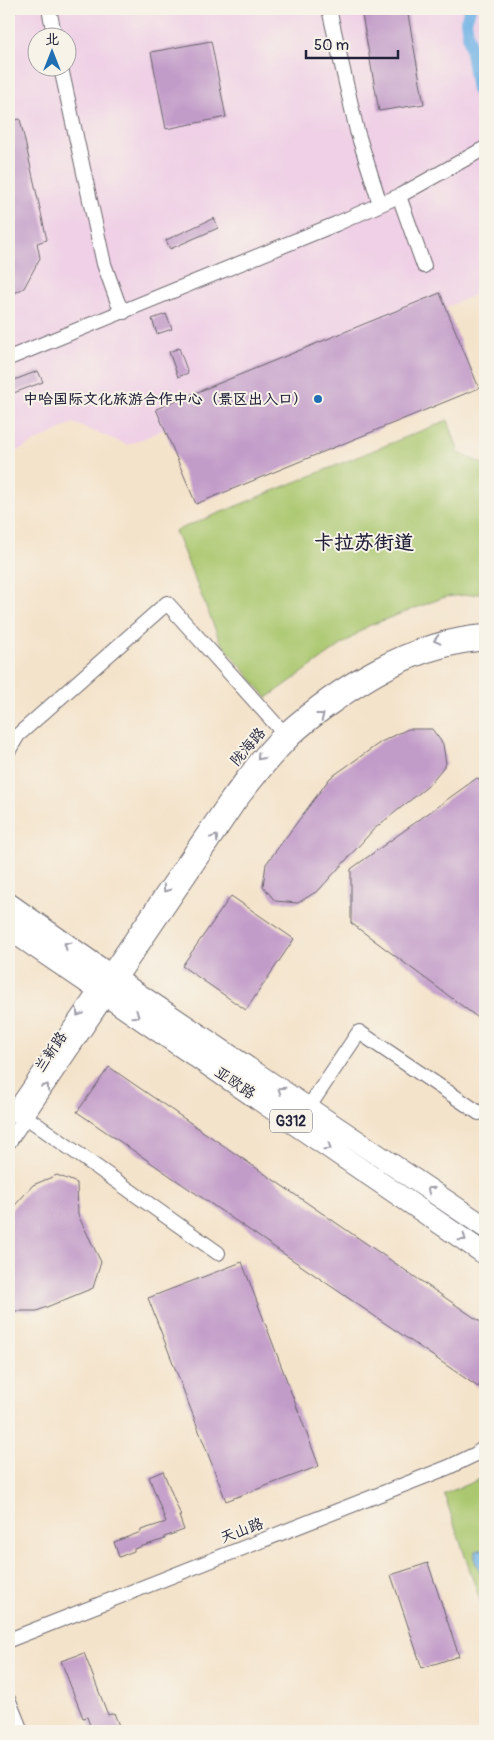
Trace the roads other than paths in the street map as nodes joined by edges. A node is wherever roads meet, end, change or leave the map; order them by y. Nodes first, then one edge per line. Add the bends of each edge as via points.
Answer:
1 (48, 9) edge
2 (329, 9) edge
3 (53, 28) edge
4 (63, 78) edge
5 (485, 148) edge
6 (399, 196) junction
7 (380, 204) junction
8 (424, 266) dead end
9 (124, 312) junction
10 (9, 358) edge
11 (485, 632) edge
12 (485, 643) edge
13 (287, 736) junction
14 (9, 750) edge
15 (9, 904) edge
16 (9, 929) edge
17 (108, 984) junction
18 (308, 1108) junction
19 (11, 1113) edge
20 (479, 1113) dead end
21 (26, 1117) junction
22 (9, 1142) edge
23 (485, 1227) edge
24 (218, 1253) dead end
25 (485, 1254) edge
26 (485, 1447) edge
27 (9, 1640) edge
28 (9, 1701) edge
29 (21, 1731) edge

1 - 3 street
2 - 7 street via 357,131
4 - 9 street via 104,264
5 - 6 street
6 - 7 street
6 - 8 street
7 - 9 street
9 - 10 street
11 -> 13 street, 陇海路 via 431,642 387,660 340,688
13 -> 12 street, 陇海路 via 390,670 437,652
13 - 14 street via 167,604 18,734
13 - 17 street, 陇海路
17 -> 15 highway, 亚欧路 / G312
16 - 17 highway, 亚欧路 / G312
18 -> 17 highway, 亚欧路 / G312
17 -> 19 street, 兰新路
21 -> 17 street, 兰新路
17 -> 25 highway, 亚欧路 / G312
18 - 20 street via 359,1032
23 -> 18 highway, 亚欧路 / G312
19 - 21 street
21 - 22 street, 兰新路
21 - 24 street
26 - 27 street, 天山路 via 449,1467
28 - 29 street

